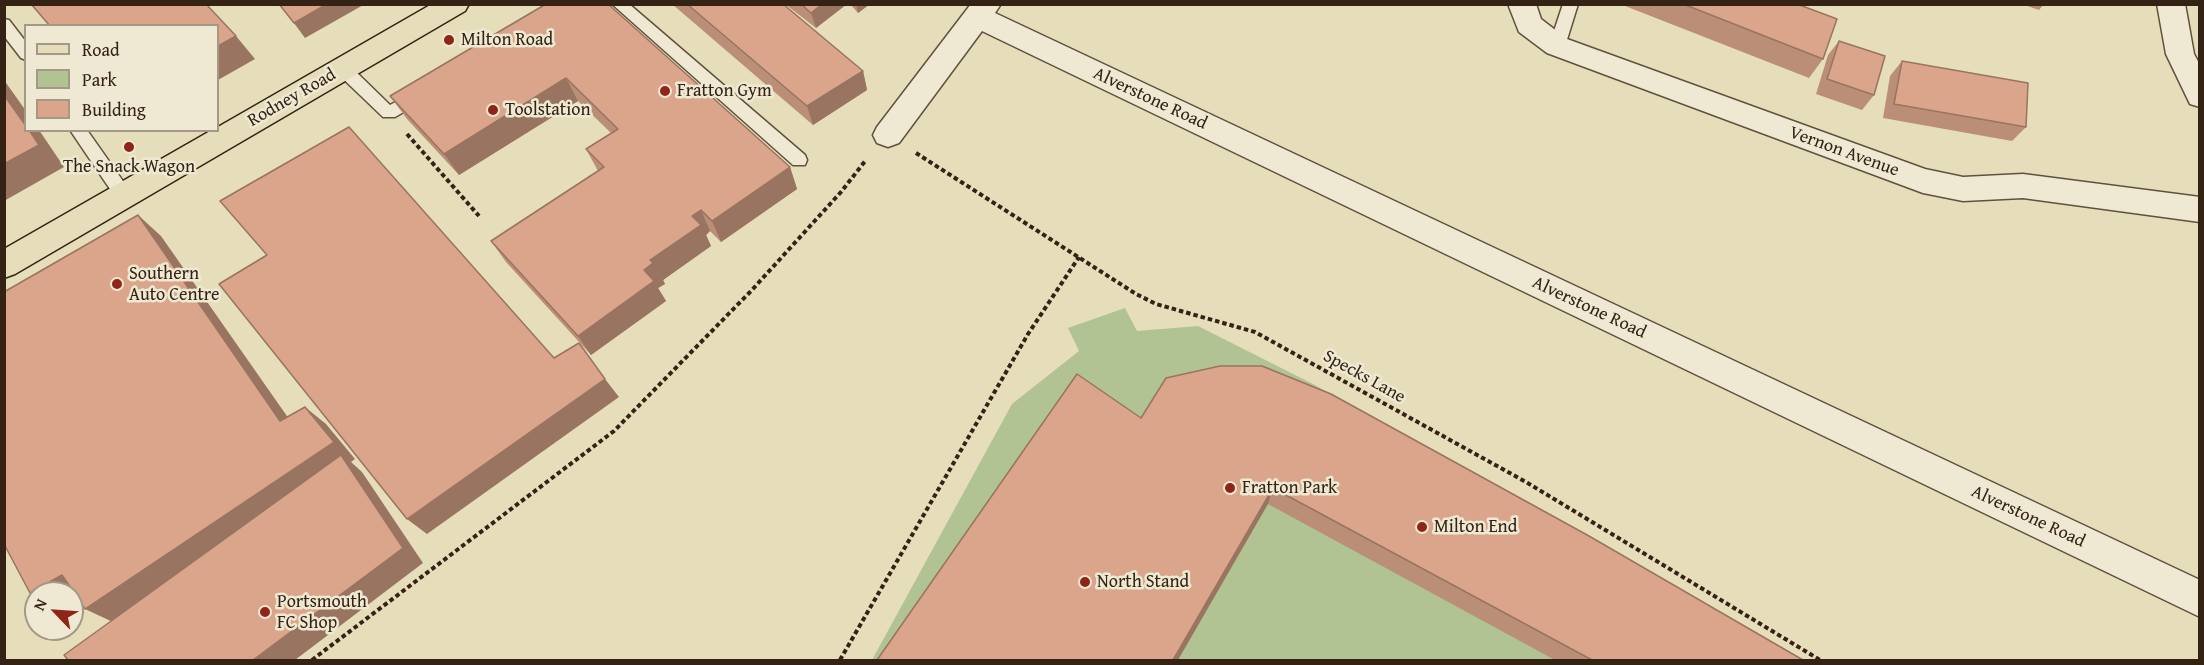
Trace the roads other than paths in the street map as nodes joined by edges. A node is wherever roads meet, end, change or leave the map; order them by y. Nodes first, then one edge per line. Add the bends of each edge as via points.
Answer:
1 (455, 4) edge
2 (619, 4) edge
3 (1522, 4) edge
4 (1571, 4) edge
5 (2171, 4) edge
6 (983, 11) edge
7 (4, 24) edge
8 (1557, 46) junction
9 (24, 51) edge
10 (343, 69) junction
11 (429, 89) edge
12 (2199, 96) edge
13 (79, 132) edge
14 (888, 135) road end
15 (799, 160) dead end
16 (124, 196) junction
17 (2199, 210) edge
18 (4, 265) edge
19 (2199, 599) edge

1 - 10 main road, Rodney Road
2 - 15 lane
3 - 8 street, Vernon Avenue via 1529,25
4 - 8 lane
5 - 12 street via 2180,54
6 - 14 street, Alverstone Road
6 - 19 street, Alverstone Road
7 - 9 lane
8 - 17 street, Vernon Avenue via 1923,181 1963,189 2023,186
10 - 11 lane via 389,113
10 - 16 main road, Rodney Road
13 - 16 lane
16 - 18 main road, Rodney Road

